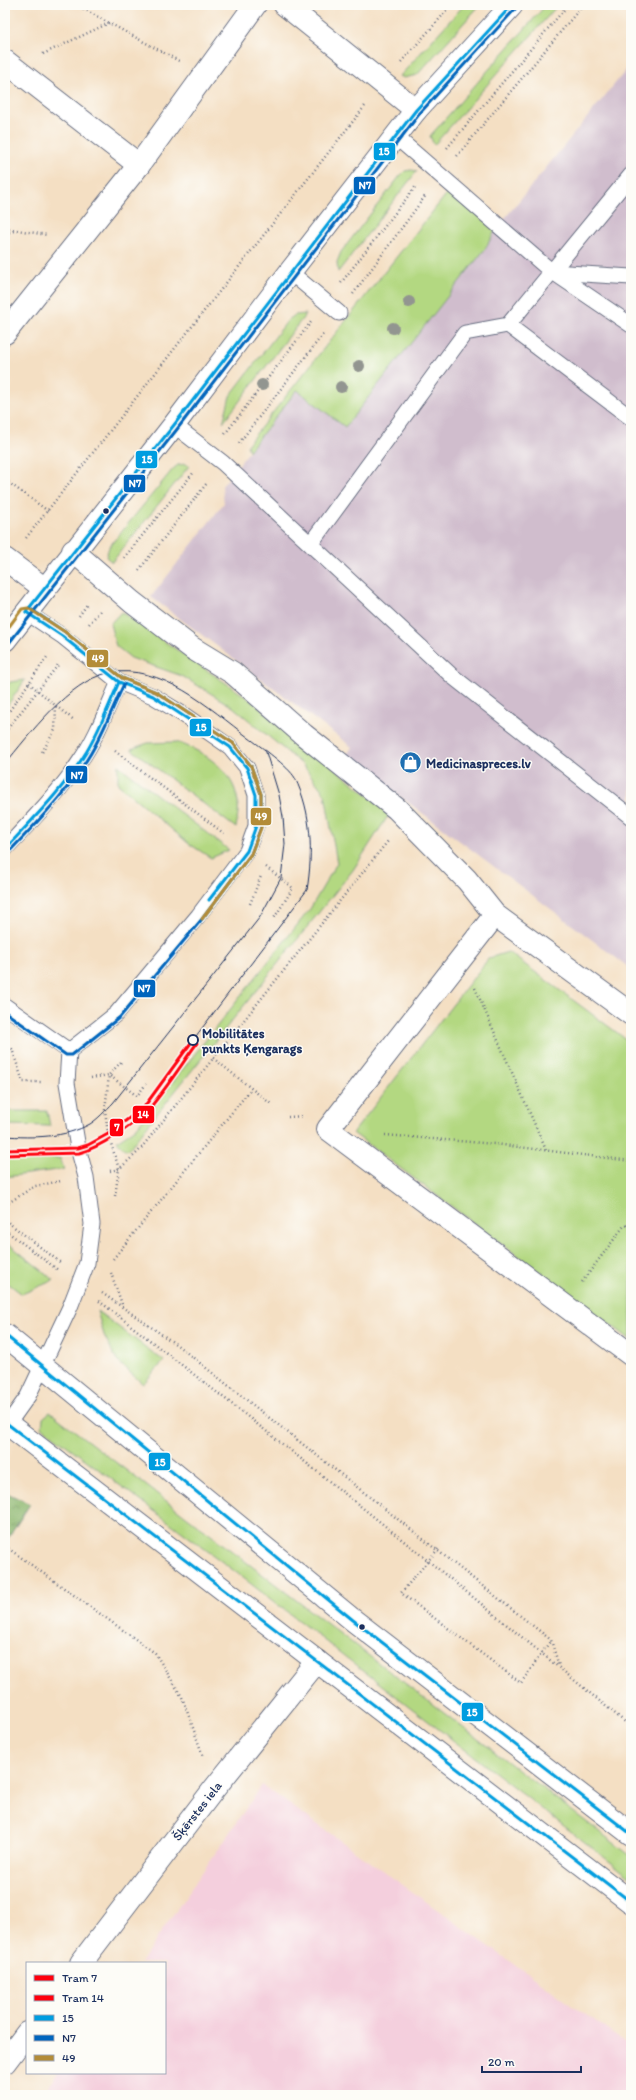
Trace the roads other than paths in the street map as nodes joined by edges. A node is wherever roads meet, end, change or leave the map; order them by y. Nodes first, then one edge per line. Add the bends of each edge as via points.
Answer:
1 (256, 5) edge
2 (284, 5) edge
3 (512, 5) edge
4 (9, 65) edge
5 (416, 110) junction
6 (395, 136) junction
7 (139, 165) junction
8 (631, 175) edge
9 (290, 272) junction
10 (552, 272) junction
11 (631, 277) edge
12 (339, 312) dead end
13 (508, 325) junction
14 (631, 325) edge
15 (5, 334) edge
16 (631, 418) edge
17 (174, 425) junction
18 (311, 543) junction
19 (74, 551) junction
20 (7, 560) edge
21 (45, 589) junction
22 (26, 612) junction
23 (5, 640) edge
24 (119, 682) junction
25 (631, 800) edge
26 (616, 805) junction
27 (631, 817) edge
28 (5, 849) edge
29 (495, 915) junction
30 (5, 1006) edge
31 (631, 1014) edge
32 (69, 1051) junction
33 (5, 1335) edge
34 (631, 1355) edge
35 (42, 1366) junction
36 (7, 1423) edge
37 (317, 1660) junction
38 (631, 1834) edge
39 (631, 1902) edge
40 (82, 1962) edge
41 (26, 2034) edge
42 (5, 2062) edge

1 - 7 main road
2 - 5 main road
3 - 5 main road
4 - 7 main road
5 - 6 main road
6 - 9 main road
6 - 10 lane
7 - 15 main road
8 - 10 lane
9 - 12 lane
9 - 17 main road
10 - 11 lane
10 - 13 lane
10 - 14 lane
13 - 16 lane
13 - 18 lane via 465,333
17 - 18 lane
17 - 19 main road
18 - 26 lane via 452,676
19 - 21 main road
19 - 29 main road via 105,580 186,643 233,673 406,819 468,880
20 - 21 main road
21 - 22 main road
22 - 23 main road
22 - 24 lane via 62,636
24 - 28 lane via 95,736 80,761 50,801
24 - 32 lane via 153,696 230,747 247,768 256,795 256,826 246,851 198,916 121,1008
25 - 26 lane
26 - 27 lane
29 - 31 main road
29 - 34 main road via 328,1129
30 - 32 lane
32 - 35 lane via 67,1083 78,1148 86,1177 92,1224 87,1263 80,1283
33 - 35 main road
35 - 36 lane via 28,1396
35 - 38 main road via 353,1620
36 - 37 main road
37 - 39 main road
37 - 40 main road, Šķērstes iela
41 - 42 main road

